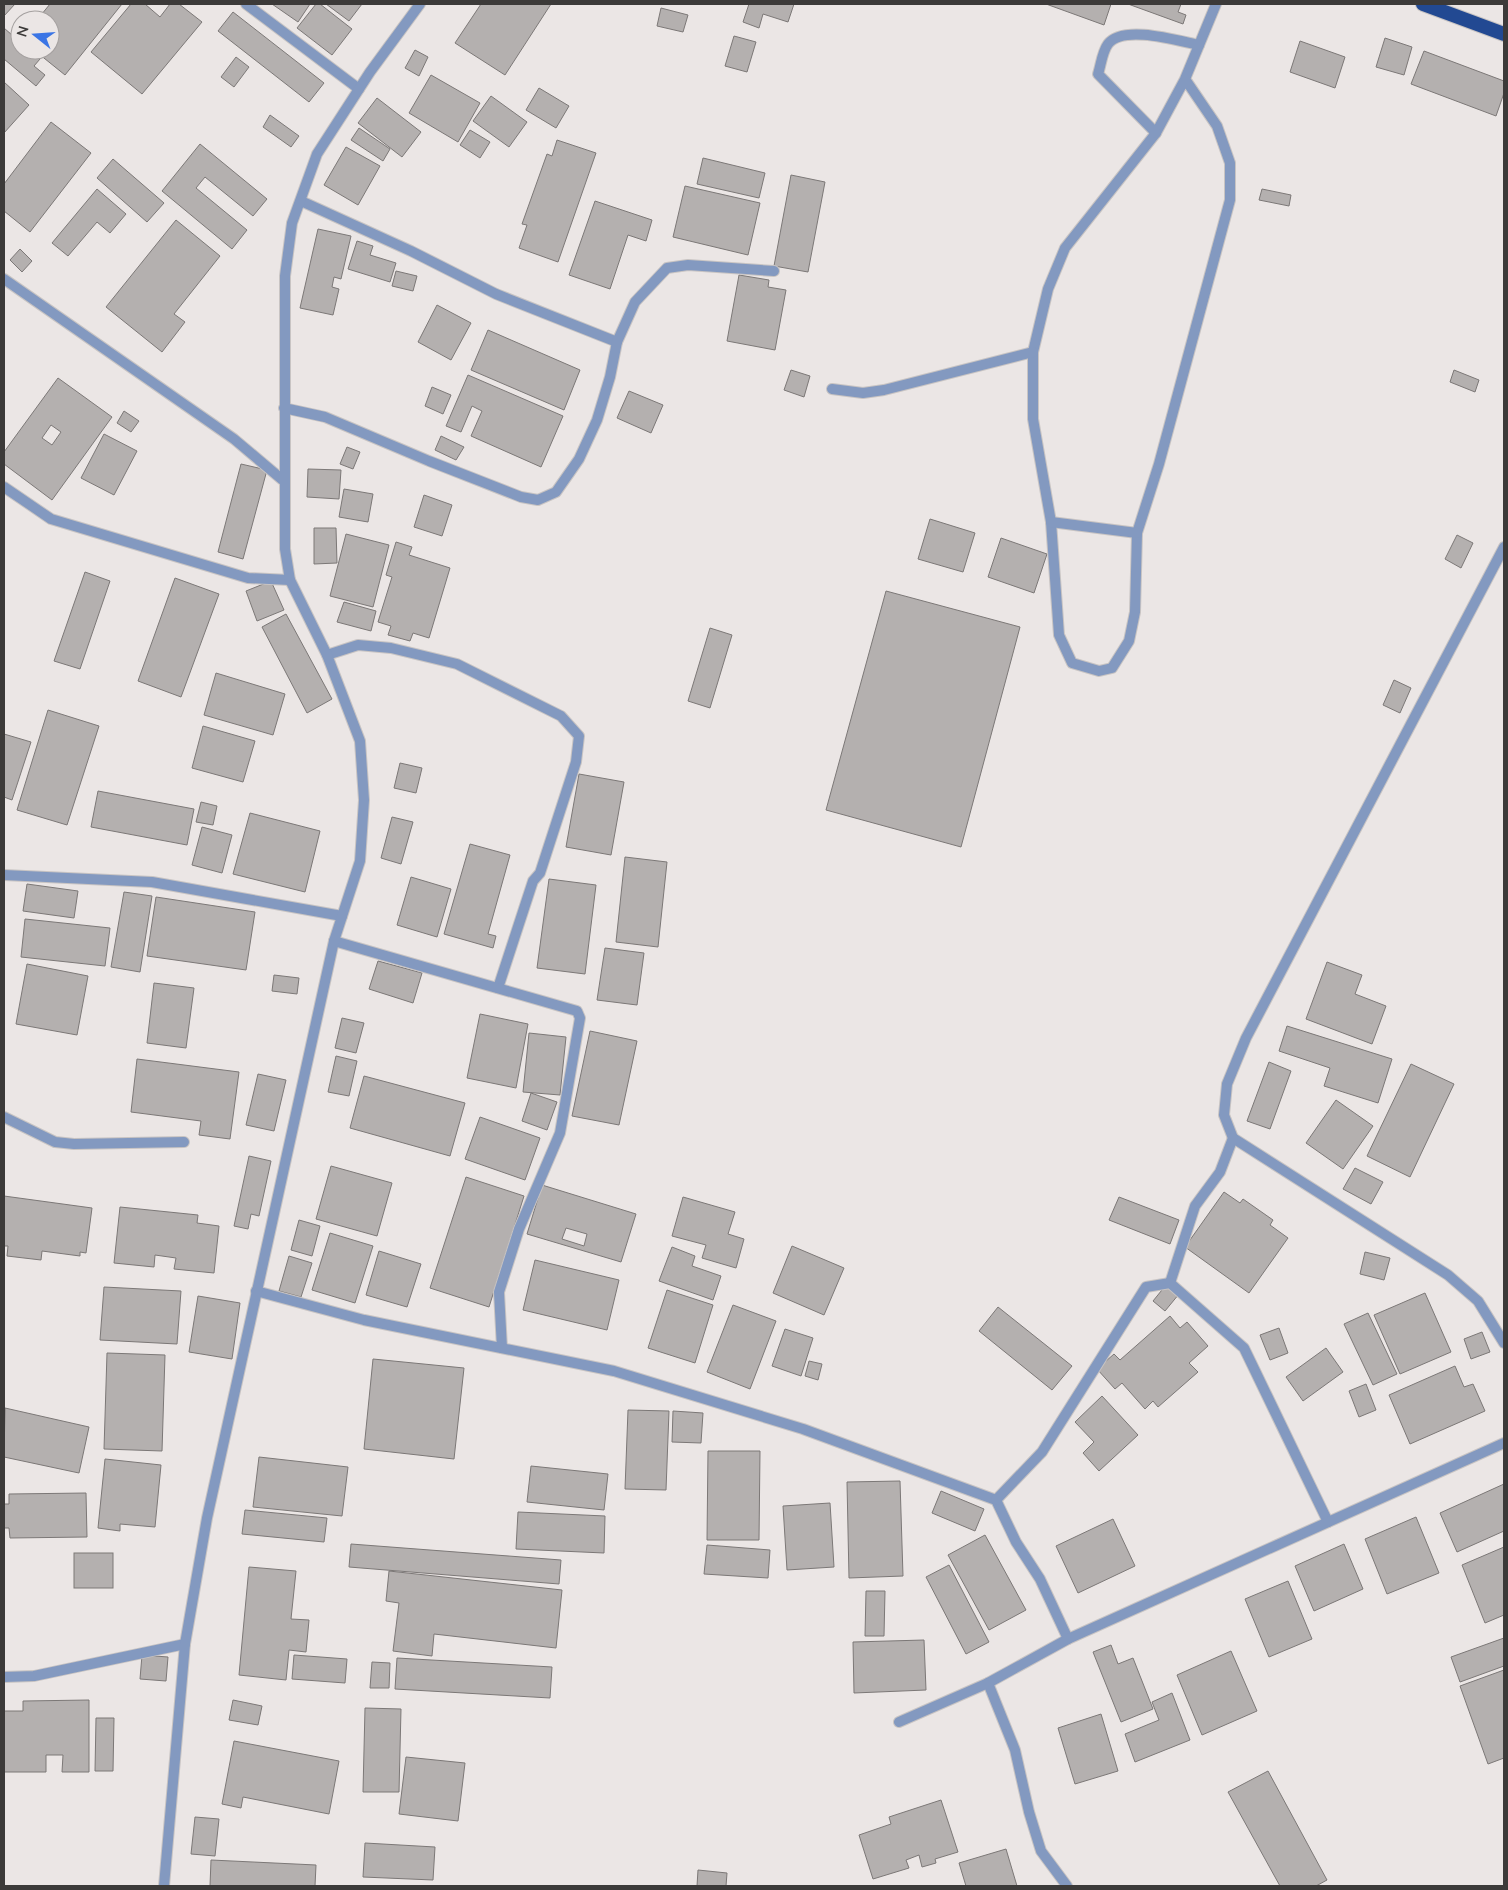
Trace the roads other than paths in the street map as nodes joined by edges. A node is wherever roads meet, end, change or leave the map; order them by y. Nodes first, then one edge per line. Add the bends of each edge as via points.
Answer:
1 (246, 4) edge
2 (420, 4) edge
3 (1216, 4) edge
4 (1423, 4) edge
5 (1504, 34) edge
6 (1200, 45) junction
7 (1185, 80) junction
8 (359, 89) junction
9 (1156, 133) junction
10 (301, 201) junction
11 (774, 271) dead end
12 (4, 280) edge
13 (617, 342) junction
14 (1034, 352) junction
15 (832, 389) dead end
16 (284, 408) junction
17 (285, 482) junction
18 (4, 487) edge
19 (1051, 522) junction
20 (1137, 533) junction
21 (1504, 547) edge
22 (290, 580) junction
23 (326, 655) junction
24 (4, 875) edge
25 (342, 916) junction
26 (334, 942) junction
27 (498, 988) junction
28 (4, 1117) edge
29 (1233, 1138) junction
30 (184, 1142) dead end
31 (1170, 1283) junction
32 (256, 1291) junction
33 (1504, 1343) edge
34 (502, 1348) junction
35 (1504, 1443) edge
36 (996, 1500) junction
37 (1328, 1522) junction
38 (1068, 1639) junction
39 (185, 1644) junction
40 (4, 1677) edge
41 (988, 1683) junction
42 (899, 1722) dead end
43 (164, 1886) edge
44 (1067, 1886) edge

1 - 8 street
2 - 8 street
3 - 6 street
4 - 5 highway
6 - 7 street
6 - 9 street via 1143,34 1118,37 1108,44 1098,74
7 - 9 street
7 - 20 street via 1217,126 1230,163 1230,200 1159,464
8 - 10 street via 317,154
9 - 14 street via 1065,248 1048,289
10 - 13 street via 496,294
10 - 16 street via 292,223 285,276
11 - 13 street via 688,265 667,268 635,302
12 - 17 street via 234,439
13 - 16 street via 597,420 578,459 556,492 538,500 521,497 325,417
14 - 15 street via 884,390 863,393
14 - 19 street via 1033,419
16 - 17 street
17 - 22 street via 285,549
18 - 22 street via 51,520 248,578
19 - 20 street
19 - 20 street via 1059,635 1072,663 1099,671 1112,668 1129,642 1135,612
21 - 29 street via 1246,1038 1226,1084 1224,1115
22 - 23 street
23 - 25 street via 360,741 364,800 360,860
23 - 27 street via 358,645 391,648 457,664 561,716 580,736 576,762 540,873 532,881
24 - 25 street via 152,882
25 - 26 street
26 - 27 street
26 - 32 street
27 - 34 street via 578,1011 580,1018 560,1133 519,1229 499,1292
28 - 30 street via 55,1142
29 - 31 street via 1220,1172 1195,1206
29 - 33 street via 1448,1275 1478,1301
31 - 36 street via 1146,1287 1042,1452
31 - 37 street via 1244,1348
32 - 34 street via 364,1320
32 - 39 street via 206,1518
34 - 36 street via 614,1371 794,1426
35 - 37 street
36 - 38 street via 1016,1542 1040,1579
37 - 38 street
38 - 41 street
39 - 40 street via 34,1676
39 - 43 street
41 - 42 street
41 - 44 street via 1015,1750 1041,1851

